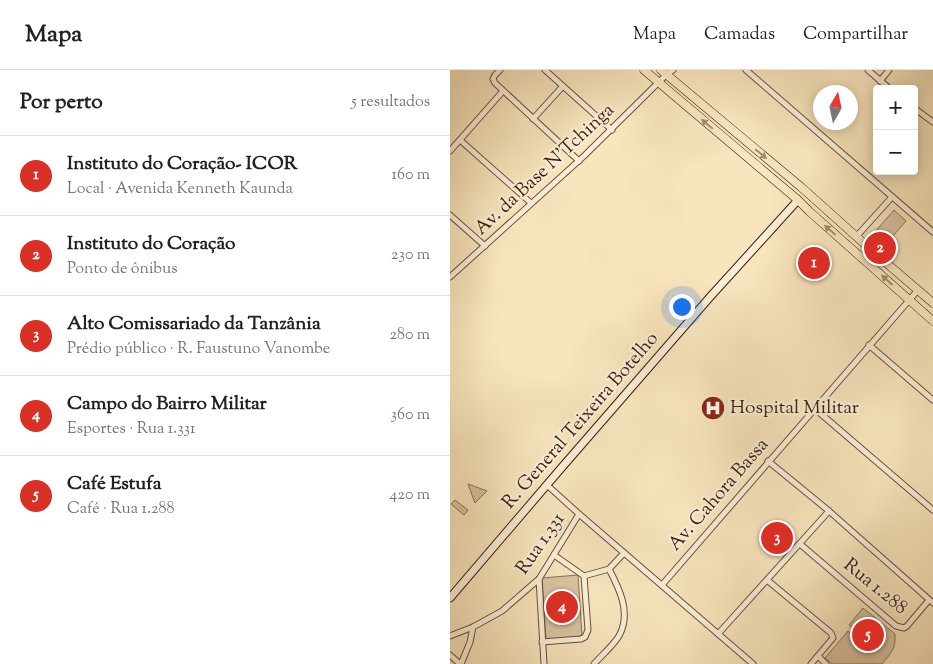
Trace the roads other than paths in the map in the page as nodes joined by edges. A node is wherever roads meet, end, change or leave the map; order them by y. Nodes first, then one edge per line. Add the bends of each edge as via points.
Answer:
1 (500, 70) edge
2 (545, 70) edge
3 (644, 70) edge
4 (746, 70) edge
5 (868, 70) edge
6 (889, 70) edge
7 (667, 72) edge
8 (880, 81) junction
9 (658, 83) junction
10 (885, 85) edge
11 (563, 86) junction
12 (503, 91) junction
13 (918, 111) edge
14 (532, 119) junction
15 (933, 122) edge
16 (612, 130) junction
17 (460, 140) junction
18 (450, 151) edge
19 (579, 161) junction
20 (892, 197) junction
21 (798, 200) junction
22 (531, 203) junction
23 (450, 214) edge
24 (933, 232) edge
25 (856, 237) junction
26 (485, 246) junction
27 (450, 277) edge
28 (918, 290) junction
29 (909, 300) junction
30 (933, 302) edge
31 (933, 321) edge
32 (869, 345) junction
33 (933, 400) edge
34 (814, 408) junction
35 (768, 461) junction
36 (547, 485) junction
37 (933, 510) edge
38 (829, 512) junction
39 (580, 514) junction
40 (800, 544) junction
41 (624, 553) junction
42 (554, 555) junction
43 (609, 569) junction
44 (584, 576) junction
45 (539, 579) junction
46 (767, 580) junction
47 (662, 585) junction
48 (450, 598) edge
49 (931, 602) edge
50 (473, 627) junction
51 (718, 634) junction
52 (450, 636) edge
53 (542, 642) junction
54 (450, 655) edge
55 (818, 656) junction
56 (460, 664) edge
57 (544, 664) edge
58 (594, 664) edge
59 (753, 664) edge
60 (811, 664) edge
61 (826, 664) edge

1 - 12 street via 493,79
2 - 11 street
3 - 9 main road
4 - 20 street
5 - 8 street
6 - 8 street
7 - 9 street, Av. da Base N'Tchinga
7 -> 25 main road
8 - 10 street
9 - 16 street, Av. da Base N'Tchinga
21 -> 9 main road
11 - 14 street
11 - 16 street
12 - 14 street
12 - 17 street
13 - 15 street
14 - 19 street
16 - 19 street, Av. da Base N'Tchinga
17 - 18 street
17 - 22 street
19 - 22 street, Av. da Base N'Tchinga
20 - 24 street
20 - 25 street
29 -> 21 main road
21 - 36 street, R. General Teixeira Botelho
22 - 26 street, Av. da Base N'Tchinga
23 - 26 street
25 - 28 main road
26 - 27 street, Av. da Base N'Tchinga
28 - 29 street, Av. Cahora Bassa
28 - 30 main road
29 - 31 main road
29 - 32 street, Av. Cahora Bassa
32 - 33 street
32 - 34 street, Av. Cahora Bassa
34 - 35 street, Av. Cahora Bassa
34 - 37 street
35 - 38 street
35 - 47 street, Av. Cahora Bassa
36 - 39 street
36 - 48 street, R. General Teixeira Botelho
38 - 40 street
38 - 49 street
39 - 41 street
39 - 42 street, Rua 1.331
40 - 46 street
40 - 49 street, Rua 1.288 via 896,626 907,626
41 - 43 street
41 - 47 street
42 - 44 street
42 - 45 street, Rua 1.331
43 - 44 street
43 - 58 street via 619,589 624,624 620,635
44 - 53 street via 588,630 585,637
45 - 50 street, Rua 1.331 via 502,611
45 - 53 street
46 - 51 street
46 - 55 street via 831,633 833,638
47 - 51 street
50 - 52 street, Rua 1.331
50 - 56 street
51 - 59 street
53 - 57 street
54 - 56 street
55 - 60 street
55 - 61 street

